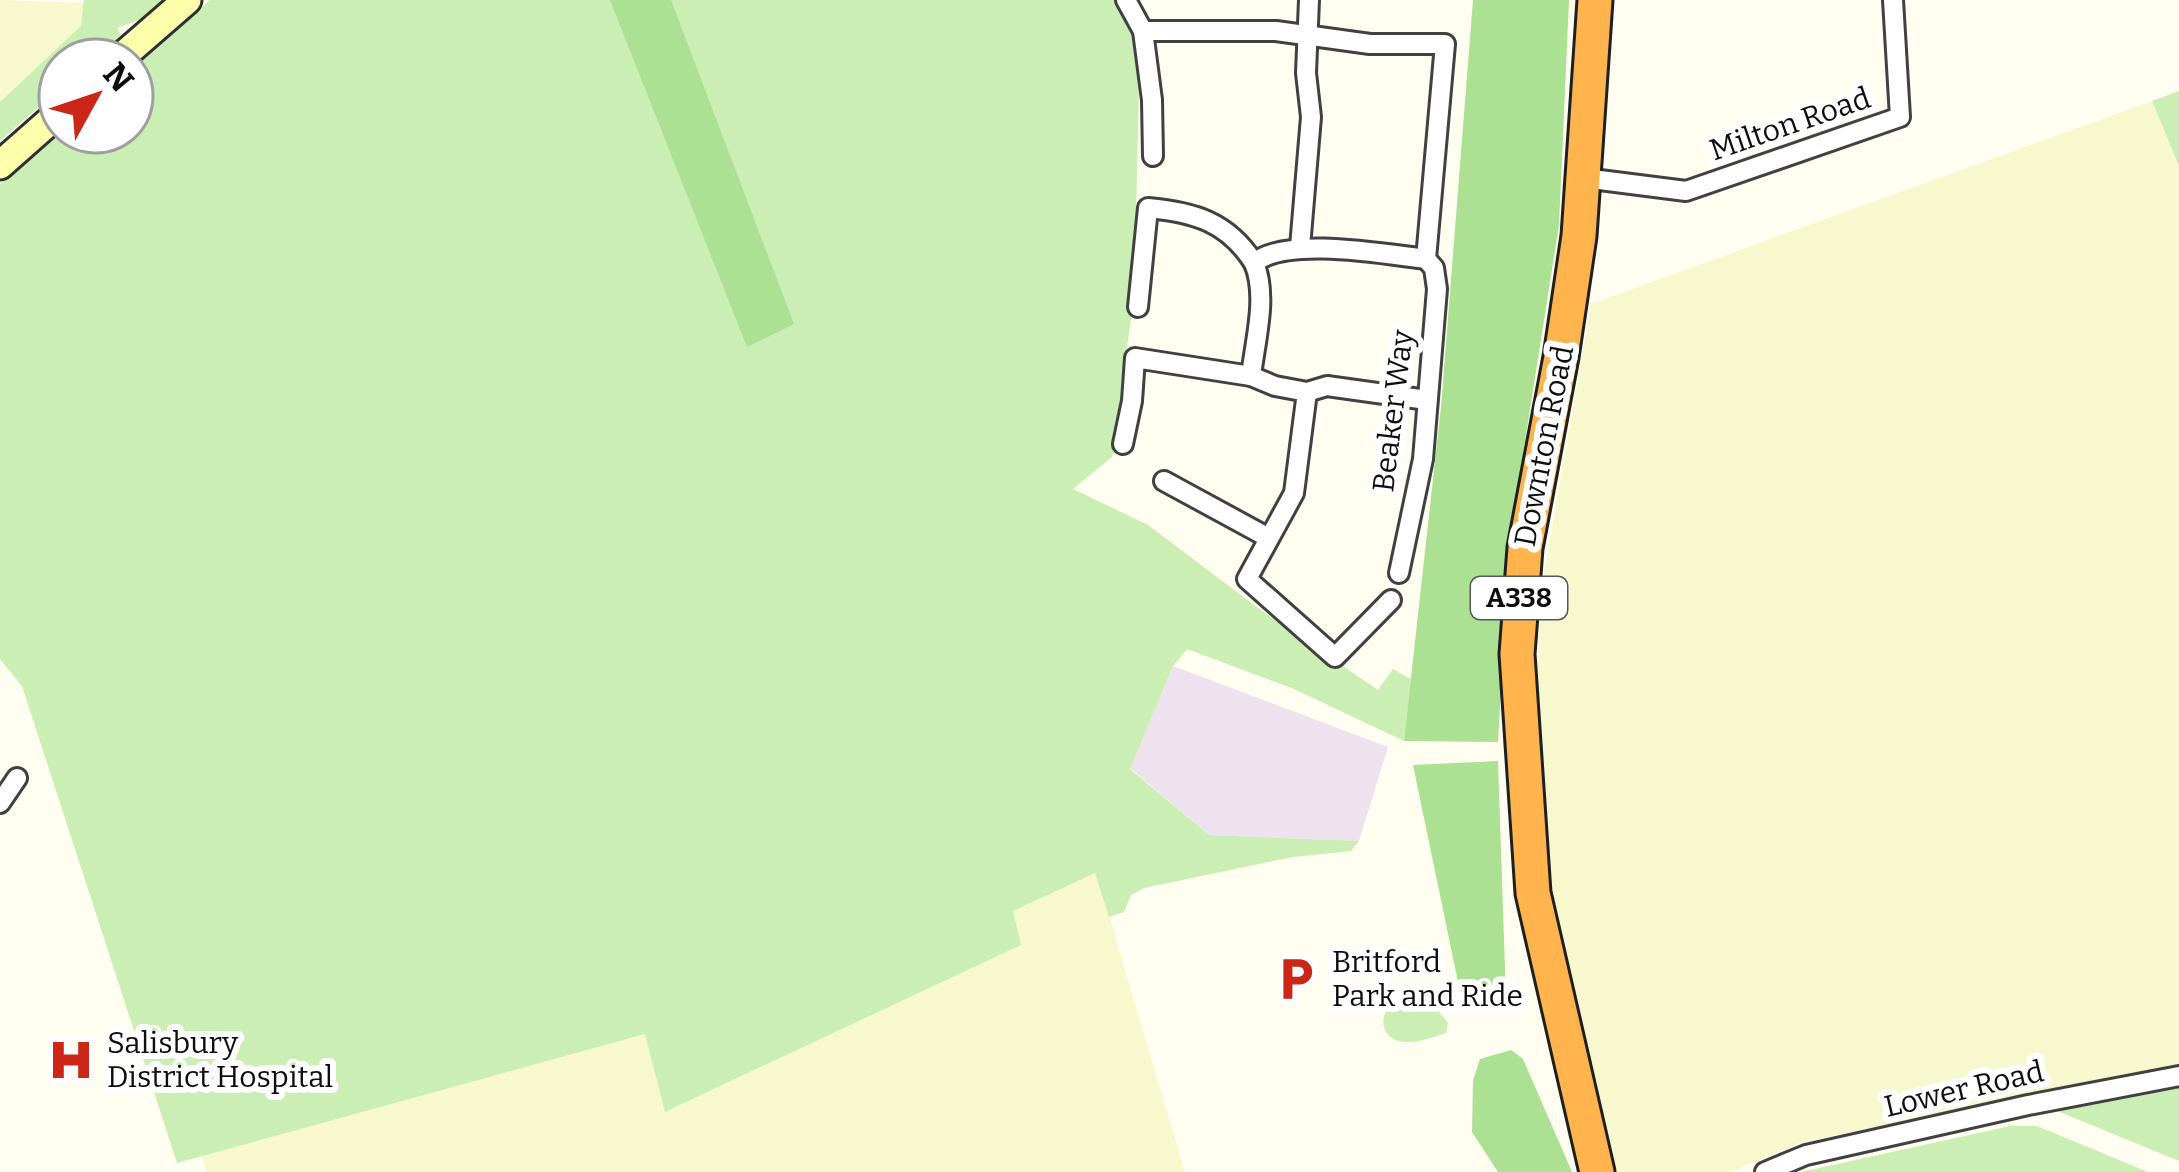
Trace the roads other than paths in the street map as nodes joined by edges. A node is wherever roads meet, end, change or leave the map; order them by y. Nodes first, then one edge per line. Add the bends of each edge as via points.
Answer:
1 (187, 0) edge
2 (1126, 0) edge
3 (1309, 0) edge
4 (1595, 0) edge
5 (1893, 0) edge
6 (1143, 31) junction
7 (1307, 35) junction
8 (146, 36) edge
9 (36, 133) edge
10 (1153, 156) dead end
11 (0, 165) edge
12 (1584, 178) junction
13 (1300, 248) junction
14 (1426, 259) junction
15 (1254, 263) junction
16 (1138, 307) dead end
17 (1135, 336) dead end
18 (1135, 358) junction
19 (1251, 376) junction
20 (1307, 392) junction
21 (1427, 400) junction
22 (1123, 444) dead end
23 (1164, 482) dead end
24 (1269, 538) junction
25 (1399, 573) dead end
26 (1391, 600) dead end
27 (17, 778) dead end
28 (0, 803) edge
29 (2179, 1076) edge
30 (1593, 1172) edge
31 (1765, 1172) edge

1 - 8 street
2 - 6 street
3 - 7 street
4 - 12 highway, Downton Road / A338
5 - 12 street, Milton Road via 1900,117 1686,191
6 - 7 street
6 - 10 street
7 - 13 street via 1311,117
7 - 14 street, Beaker Way via 1445,44
9 - 11 street
12 - 30 highway, Downton Road / A338 via 1570,308 1520,584 1519,719 1533,893
13 - 14 street
13 - 15 street via 1265,253
14 - 21 street, Beaker Way via 1437,289
15 - 16 street via 1212,221 1150,206
15 - 19 street via 1260,294
17 - 18 street
18 - 19 street
18 - 22 street
19 - 20 street
20 - 21 street via 1327,386
20 - 24 street via 1294,493
21 - 25 street, Beaker Way via 1424,459
23 - 24 street
24 - 26 street via 1247,579 1335,657
27 - 28 street
29 - 31 street, Lower Road via 1806,1155

